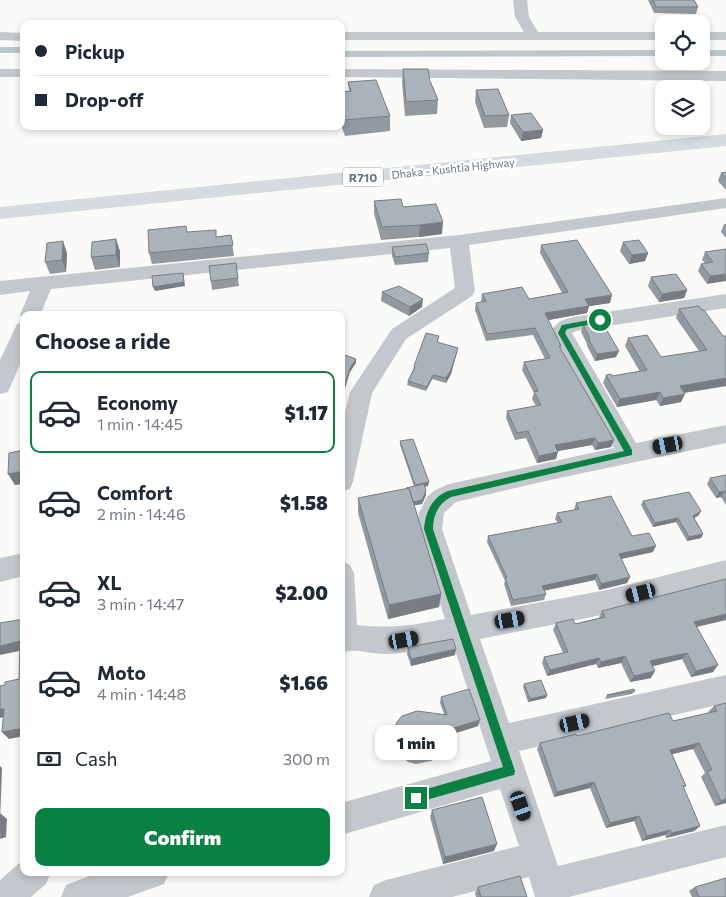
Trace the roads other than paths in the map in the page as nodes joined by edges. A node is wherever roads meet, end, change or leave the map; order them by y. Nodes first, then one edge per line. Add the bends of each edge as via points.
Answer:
1 (520, 0) edge
2 (0, 36) edge
3 (345, 36) edge
4 (534, 36) junction
5 (655, 36) edge
6 (710, 36) edge
7 (726, 36) edge
8 (20, 37) edge
9 (0, 73) edge
10 (20, 73) edge
11 (345, 73) edge
12 (726, 76) edge
13 (726, 140) edge
14 (726, 203) edge
15 (0, 213) edge
16 (459, 241) junction
17 (43, 284) junction
18 (0, 288) edge
19 (726, 301) edge
20 (32, 311) edge
21 (20, 339) edge
22 (0, 386) edge
23 (726, 434) edge
24 (629, 452) junction
25 (345, 464) edge
26 (20, 565) edge
27 (0, 570) edge
28 (726, 572) edge
29 (461, 629) junction
30 (345, 637) edge
31 (726, 689) edge
32 (499, 740) junction
33 (510, 771) junction
34 (345, 818) edge
35 (726, 841) edge
36 (30, 876) edge
37 (140, 876) edge
38 (546, 880) edge
39 (6, 897) edge
40 (78, 897) edge
41 (386, 897) edge

1 - 4 street via 522,17
2 - 8 street
3 - 4 street
4 - 5 street
6 - 7 street
9 - 10 street
11 - 12 street
13 - 15 main road, Dhaka - Kushtia Highway / R710
14 - 16 street
16 - 17 street
16 - 25 street via 465,291 399,334 361,392
17 - 18 street
17 - 20 street
19 - 24 street via 576,324 562,330
21 - 22 street
23 - 24 street
24 - 29 street via 448,494 440,499 429,517 429,529
26 - 27 street
28 - 29 street via 607,602
29 - 30 street via 394,640
29 - 32 street
31 - 32 street
32 - 33 street
33 - 34 street
33 - 38 street
35 - 38 street
36 - 39 street
37 - 40 street
38 - 41 street

